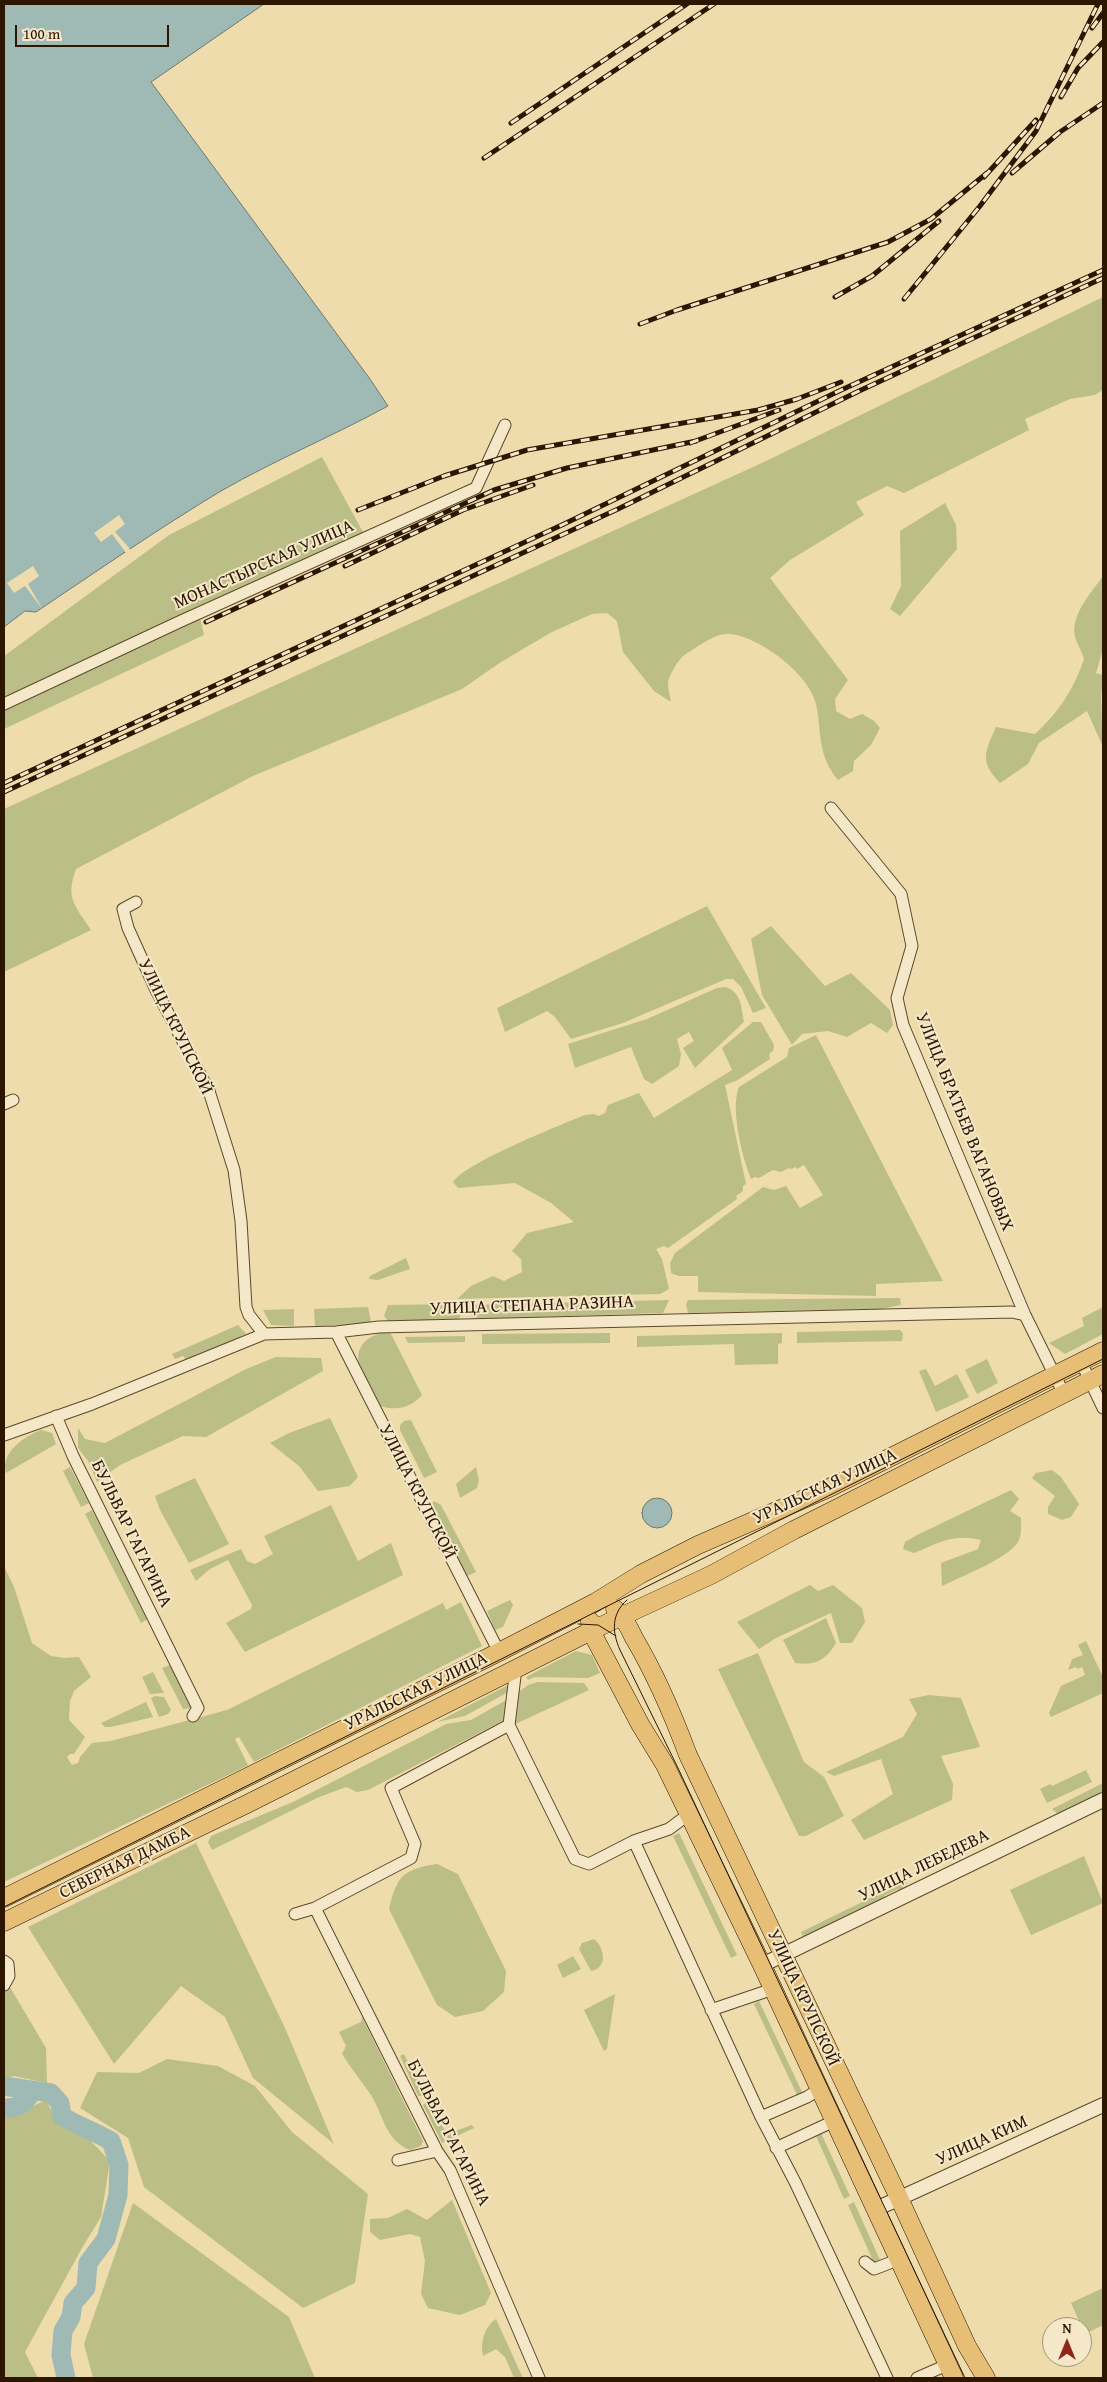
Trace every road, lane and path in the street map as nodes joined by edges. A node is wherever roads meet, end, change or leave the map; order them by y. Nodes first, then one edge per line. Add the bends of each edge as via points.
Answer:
1 (505, 425) dead end
2 (4, 704) edge
3 (831, 808) dead end
4 (136, 902) dead end
5 (1024, 1315) junction
6 (336, 1332) junction
7 (264, 1334) junction
8 (1103, 1351) edge
9 (1081, 1362) junction
10 (1054, 1375) junction
11 (1097, 1377) edge
12 (1064, 1394) junction
13 (1103, 1408) edge
14 (56, 1416) junction
15 (4, 1435) edge
16 (596, 1602) junction
17 (622, 1616) junction
18 (591, 1631) junction
19 (498, 1652) junction
20 (516, 1668) junction
21 (193, 1716) dead end
22 (509, 1725) junction
23 (236, 1782) joint
24 (1103, 1800) edge
25 (247, 1804) joint
26 (689, 1814) junction
27 (634, 1841) junction
28 (4, 1898) edge
29 (315, 1908) junction
30 (295, 1914) dead end
31 (4, 1922) edge
32 (783, 1956) junction
33 (4, 1961) edge
34 (762, 1965) junction
35 (4, 1985) edge
36 (773, 1989) junction
37 (711, 2010) junction
38 (820, 2090) junction
39 (1103, 2105) edge
40 (761, 2117) junction
41 (834, 2120) junction
42 (776, 2148) junction
43 (437, 2150) junction
44 (398, 2160) dead end
45 (899, 2198) junction
46 (876, 2209) junction
47 (900, 2259) junction
48 (865, 2262) dead end
49 (951, 2371) edge
50 (539, 2378) edge
51 (887, 2378) edge
52 (917, 2378) edge
53 (986, 2378) edge

1 - 2 street, МОНАСТЫРСКАЯ УЛИЦА via 476,488
3 - 5 street, УЛИЦА БРАТЬЕВ ВАГАНОВЫХ via 901,894 912,946 897,998 902,1025
4 - 7 street, УЛИЦА КРУПСКОЙ via 123,909 128,928 208,1091 234,1170 241,1221 246,1307
5 - 6 street, УЛИЦА СТЕПАНА РАЗИНА via 1012,1312 676,1319 379,1327
5 - 10 street, УЛИЦА БРАТЬЕВ ВАГАНОВЫХ
6 - 7 street, УЛИЦА СТЕПАНА РАЗИНА
6 - 19 street, УЛИЦА КРУПСКОЙ
7 - 14 street, УЛИЦА СТЕПАНА РАЗИНА
8 - 9 main road, УРАЛЬСКАЯ УЛИЦА
9 - 10 main road, УРАЛЬСКАЯ УЛИЦА
9 - 11 street
10 - 12 street
10 - 16 main road, УРАЛЬСКАЯ УЛИЦА via 829,1488 698,1545
11 - 12 main road, УРАЛЬСКАЯ УЛИЦА
11 - 13 street
12 - 17 main road, УРАЛЬСКАЯ УЛИЦА via 802,1525 711,1576
14 - 15 street
14 - 21 street, БУЛЬВАР ГАГАРИНА via 198,1708
16 - 17 main road via 610,1605
16 - 18 main road via 590,1612
16 - 19 main road, УРАЛЬСКАЯ УЛИЦА
17 - 18 main road, УРАЛЬСКАЯ УЛИЦА
17 - 32 main road, УЛИЦА КРУПСКОЙ via 644,1655
18 - 20 main road, УРАЛЬСКАЯ УЛИЦА
18 - 26 main road, УЛИЦА КРУПСКОЙ
19 - 23 main road, УРАЛЬСКАЯ УЛИЦА
20 - 22 street
20 - 25 main road, УРАЛЬСКАЯ УЛИЦА
22 - 27 street via 575,1859 589,1864
22 - 29 street via 391,1788 415,1844 411,1858
23 - 28 main road, СЕВЕРНАЯ ДАМБА
24 - 32 street, УЛИЦА ЛЕБЕДЕВА
25 - 31 main road, СЕВЕРНАЯ ДАМБА
26 - 27 street via 669,1829
26 - 34 main road, УЛИЦА КРУПСКОЙ
27 - 37 street
29 - 30 street
29 - 43 street, БУЛЬВАР ГАГАРИНА
32 - 34 street, УЛИЦА ЛЕБЕДЕВА
32 - 45 main road, УЛИЦА КРУПСКОЙ
33 - 35 street via 8,1964 9,1976
34 - 36 main road, УЛИЦА КРУПСКОЙ
36 - 37 street
36 - 38 main road, УЛИЦА КРУПСКОЙ
37 - 40 street
38 - 40 street
38 - 41 main road, УЛИЦА КРУПСКОЙ
39 - 45 street, УЛИЦА КИМ
40 - 42 street
41 - 42 street
41 - 46 main road, УЛИЦА КРУПСКОЙ
42 - 51 street
43 - 44 street
43 - 50 street, БУЛЬВАР ГАГАРИНА via 450,2170
45 - 46 street, УЛИЦА КИМ
45 - 53 main road, УЛИЦА КРУПСКОЙ via 967,2346
46 - 47 main road, УЛИЦА КРУПСКОЙ
47 - 48 street via 874,2269
47 - 49 main road, УЛИЦА КРУПСКОЙ
49 - 52 street, УЛИЦА КРУПСКОЙ

